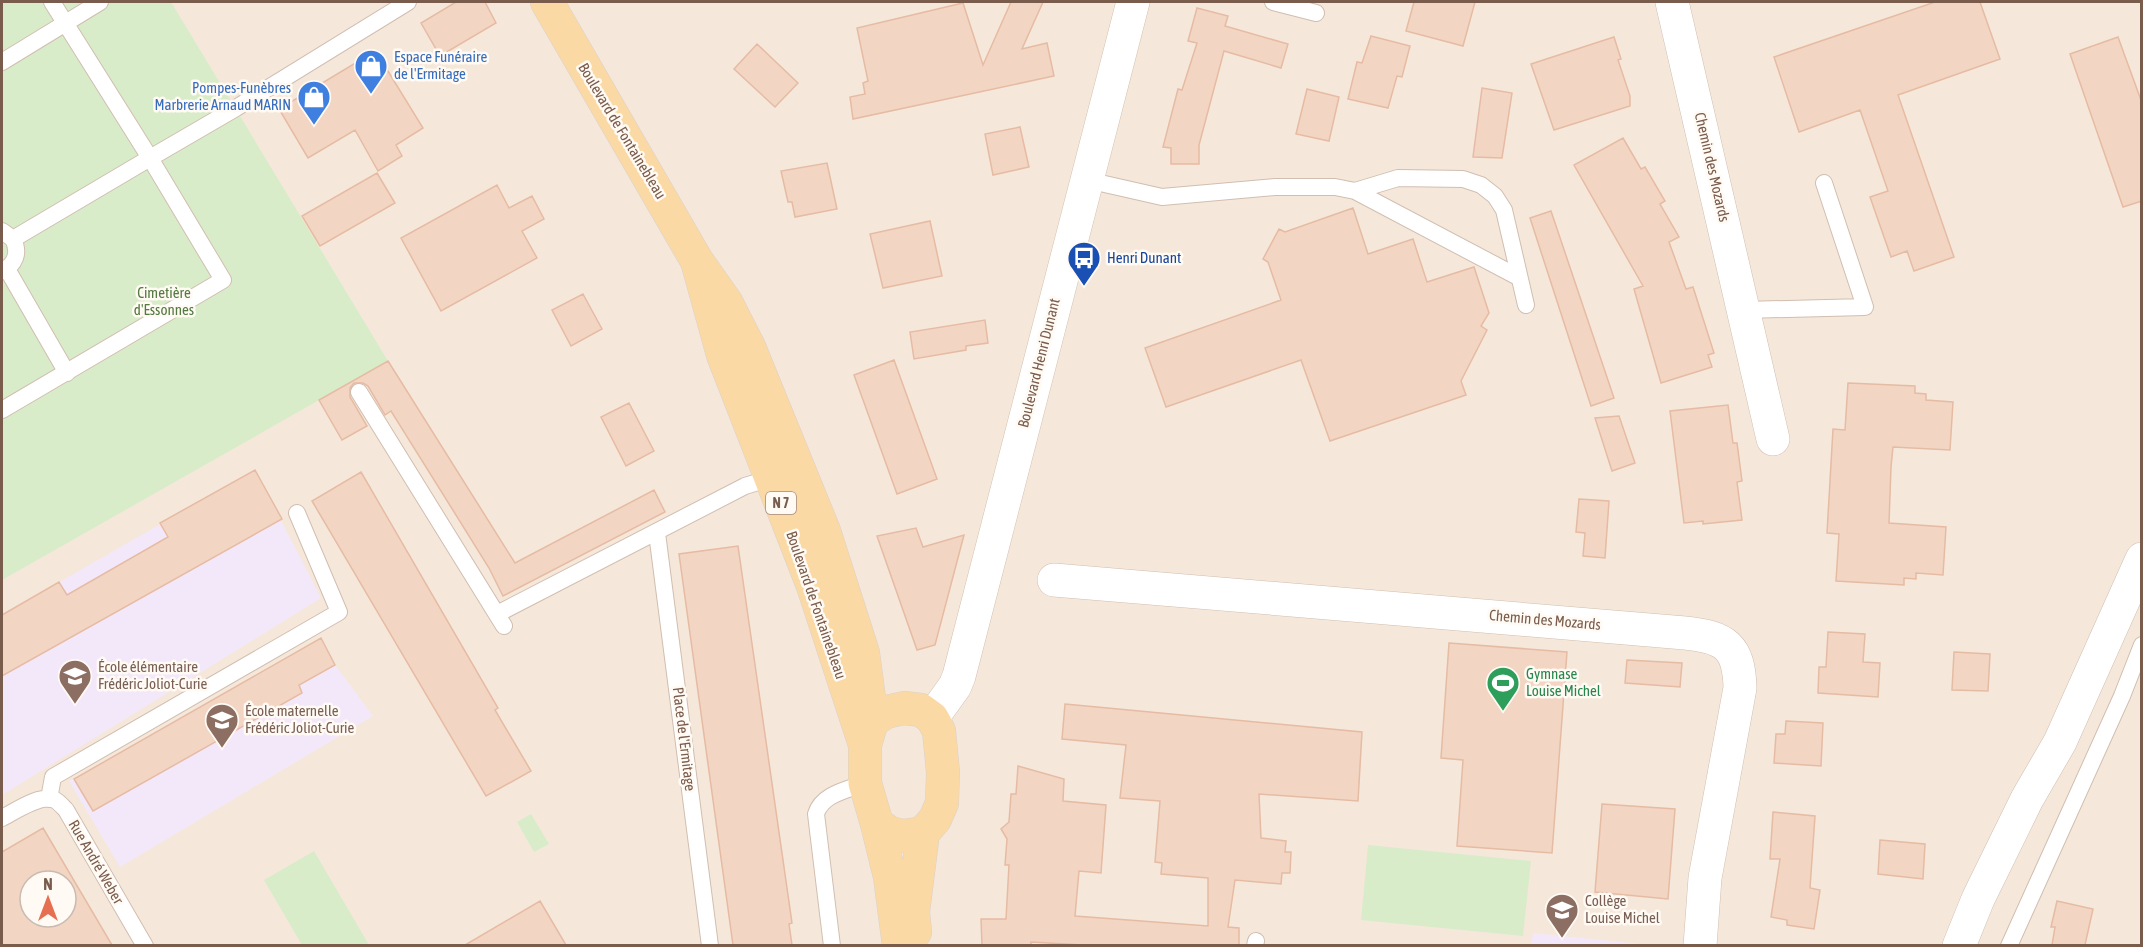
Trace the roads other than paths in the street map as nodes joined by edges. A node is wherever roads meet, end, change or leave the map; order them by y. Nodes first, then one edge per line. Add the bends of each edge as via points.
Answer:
1 (52, 2) edge
2 (100, 2) edge
3 (408, 2) edge
4 (547, 2) edge
5 (1133, 2) edge
6 (1273, 2) edge
7 (1672, 2) edge
8 (1316, 13) dead end
9 (66, 23) junction
10 (2, 62) edge
11 (150, 158) junction
12 (1087, 180) junction
13 (1824, 183) dead end
14 (1355, 191) junction
15 (7, 235) edge
16 (697, 261) junction
17 (4, 270) edge
18 (1518, 277) junction
19 (1526, 305) dead end
20 (1744, 310) junction
21 (67, 373) junction
22 (359, 392) dead end
23 (2, 410) edge
24 (1773, 439) dead end
25 (771, 478) junction
26 (297, 513) dead end
27 (824, 531) junction
28 (657, 533) junction
29 (2142, 559) edge
30 (1054, 580) dead end
31 (2142, 645) edge
32 (932, 718) junction
33 (868, 733) junction
34 (865, 783) junction
35 (49, 799) junction
36 (2, 818) edge
37 (877, 824) junction
38 (923, 833) junction
39 (144, 945) edge
40 (710, 945) edge
41 (832, 945) edge
42 (899, 945) edge
43 (917, 945) edge
44 (1700, 945) edge
45 (1959, 945) edge
46 (2009, 945) edge

1 - 9 lane
2 - 9 lane
3 - 11 lane
4 - 16 main road, Boulevard de Fontainebleau / N 7
5 - 12 street, Boulevard Henri Dunant
6 - 8 lane
7 - 20 street, Chemin des Mozards
9 - 10 lane
9 - 11 lane
11 - 15 lane
11 - 21 lane via 223,280
12 - 14 lane via 1162,197 1275,187
12 - 32 street, Boulevard Henri Dunant via 959,676
13 - 20 lane via 1865,307
14 - 18 lane
14 - 18 lane via 1398,178 1463,179 1481,185 1504,210
15 - 17 lane via 16,246 16,259
16 - 25 main road, Boulevard de Fontainebleau / N 7 via 723,355
16 - 27 main road, Boulevard de Fontainebleau / N 7 via 726,302 749,347
17 - 21 lane
18 - 19 lane
20 - 24 street, Chemin des Mozards
21 - 23 lane
22 - 28 lane via 501,620 614,562
25 - 27 lane
25 - 28 lane via 745,486
25 - 33 main road, Boulevard de Fontainebleau / N 7
26 - 35 lane via 339,612 53,777
27 - 33 main road, Boulevard de Fontainebleau / N 7 via 863,653
28 - 40 lane, Place de l'Ermitage
29 - 45 street via 2060,742 2027,799
30 - 44 street, Chemin des Mozards via 1716,638 1728,645 1736,657 1740,688 1705,878
31 - 46 lane
32 - 33 main road via 921,710 886,712
32 - 38 main road via 941,744 942,803
33 - 34 main road, N 7
34 - 37 main road, N 7
34 - 41 lane via 827,798 816,814
35 - 36 lane
35 - 39 lane, Rue André Weber via 66,810
37 - 38 main road via 904,836
37 - 42 main road, N 7 via 890,878
38 - 43 main road via 913,912

